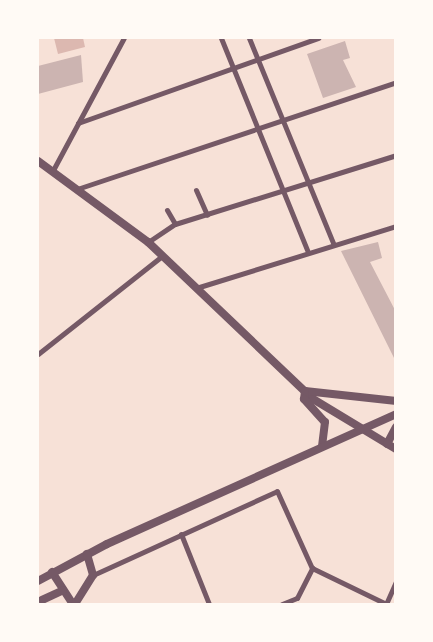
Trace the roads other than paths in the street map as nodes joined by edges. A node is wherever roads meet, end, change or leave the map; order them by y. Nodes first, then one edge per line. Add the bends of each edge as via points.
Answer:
1 (124, 38) edge
2 (221, 38) edge
3 (249, 38) edge
4 (318, 38) edge
5 (258, 60) junction
6 (234, 68) junction
7 (396, 82) edge
8 (283, 118) junction
9 (78, 123) junction
10 (257, 125) junction
11 (396, 155) edge
12 (38, 161) edge
13 (52, 172) junction
14 (310, 183) junction
15 (77, 189) junction
16 (196, 190) dead end
17 (284, 192) junction
18 (167, 210) dead end
19 (207, 214) junction
20 (175, 224) junction
21 (396, 226) edge
22 (148, 242) junction
23 (333, 243) junction
24 (307, 250) junction
25 (162, 256) junction
26 (195, 288) junction
27 (38, 354) edge
28 (305, 392) junction
29 (396, 401) edge
30 (396, 414) edge
31 (396, 427) edge
32 (357, 429) junction
33 (386, 444) junction
34 (322, 446) junction
35 (396, 449) edge
36 (181, 534) junction
37 (87, 554) junction
38 (312, 568) junction
39 (52, 572) junction
40 (93, 575) junction
41 (38, 580) edge
42 (396, 582) edge
43 (63, 590) junction
44 (41, 599) edge
45 (74, 604) edge
46 (209, 604) edge
47 (282, 604) edge
48 (386, 604) edge

1 - 9 street
2 - 6 street
3 - 5 street
4 - 5 street
5 - 6 street
5 - 8 street
6 - 9 street
6 - 10 street
7 - 8 street
8 - 10 street
8 - 14 street
9 - 13 street
10 - 15 street
10 - 17 street
11 - 14 street
12 - 13 street
13 - 15 street
14 - 17 street
14 - 23 street
15 - 22 street
16 - 19 street
17 - 19 street
17 - 24 street
18 - 20 street
19 - 20 street
20 - 22 street
21 - 23 street
22 - 25 street
23 - 24 street
24 - 26 street
25 - 26 street
25 - 27 street
26 - 28 street
28 - 29 street
28 - 32 street
28 - 34 street via 304,399 325,422
30 - 32 street
31 - 33 street
32 - 33 street
32 - 34 street
33 - 35 street
34 - 37 street
36 - 38 street via 277,491
36 - 40 street
36 - 46 street
37 - 39 street
37 - 40 street
38 - 47 street via 297,598
38 - 48 street
39 - 41 street
39 - 43 street
40 - 45 street
42 - 48 street
43 - 44 street
43 - 45 street

